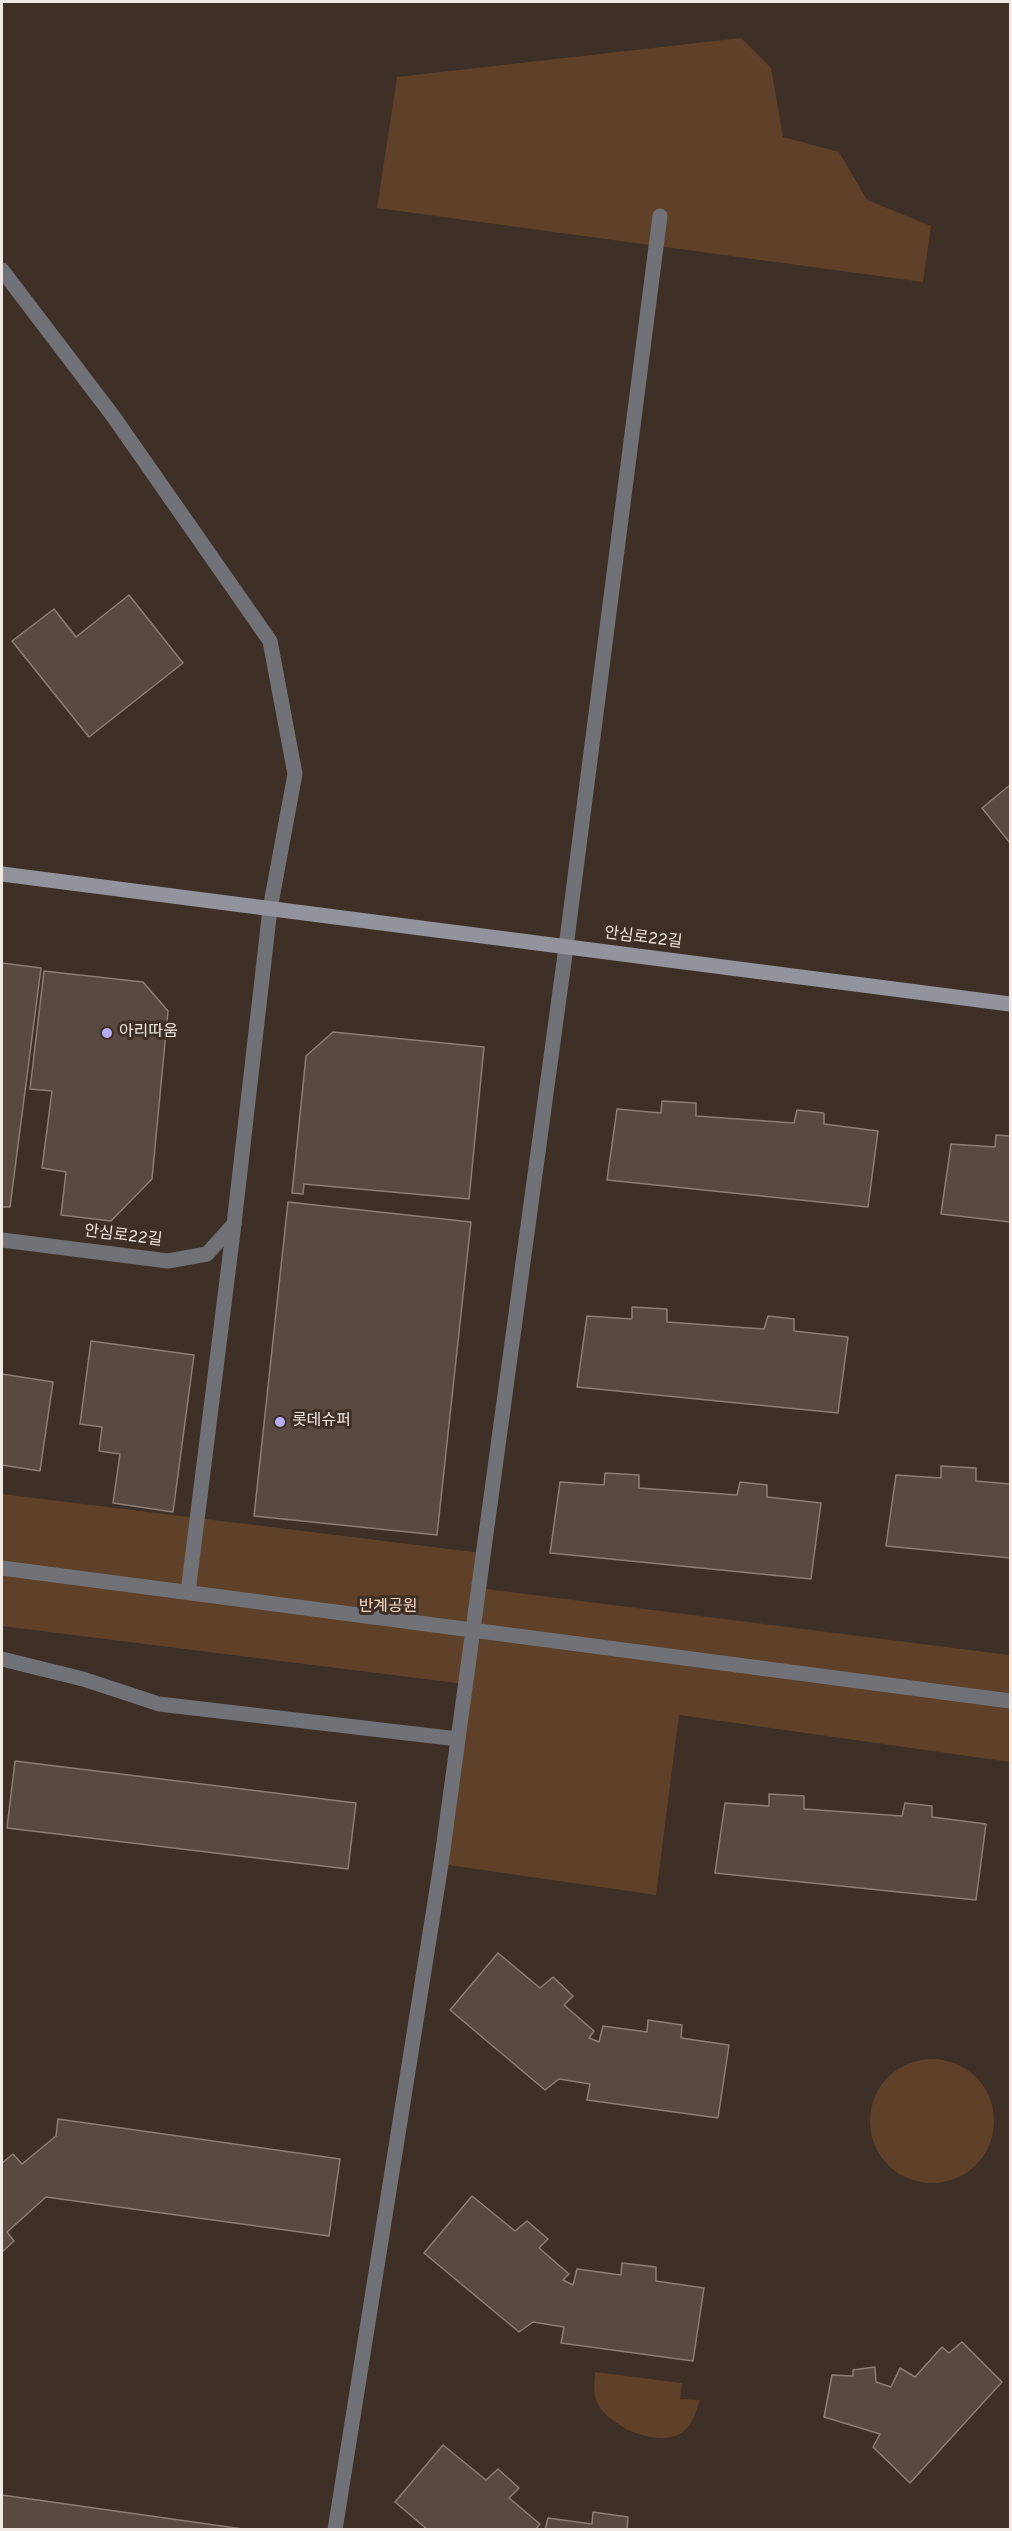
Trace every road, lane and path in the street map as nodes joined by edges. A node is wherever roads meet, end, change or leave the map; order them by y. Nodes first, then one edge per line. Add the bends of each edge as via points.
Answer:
1 (660, 216) dead end
2 (2, 270) edge
3 (2, 874) edge
4 (270, 909) junction
5 (566, 947) junction
6 (1011, 1004) edge
7 (234, 1224) junction
8 (2, 1240) edge
9 (2, 1568) edge
10 (188, 1592) junction
11 (2, 1659) edge
12 (1011, 1701) edge
13 (458, 1738) junction
14 (335, 2529) edge

1 - 5 street
2 - 4 street via 114,416 270,640 295,774
3 - 4 main road, 안심로22길
4 - 5 main road, 안심로22길
4 - 7 street
5 - 6 main road, 안심로22길
5 - 13 street
7 - 8 street, 안심로22길 via 207,1254 168,1261
7 - 10 street
9 - 10 street
10 - 12 street
11 - 13 street via 83,1679 159,1704
13 - 14 street

